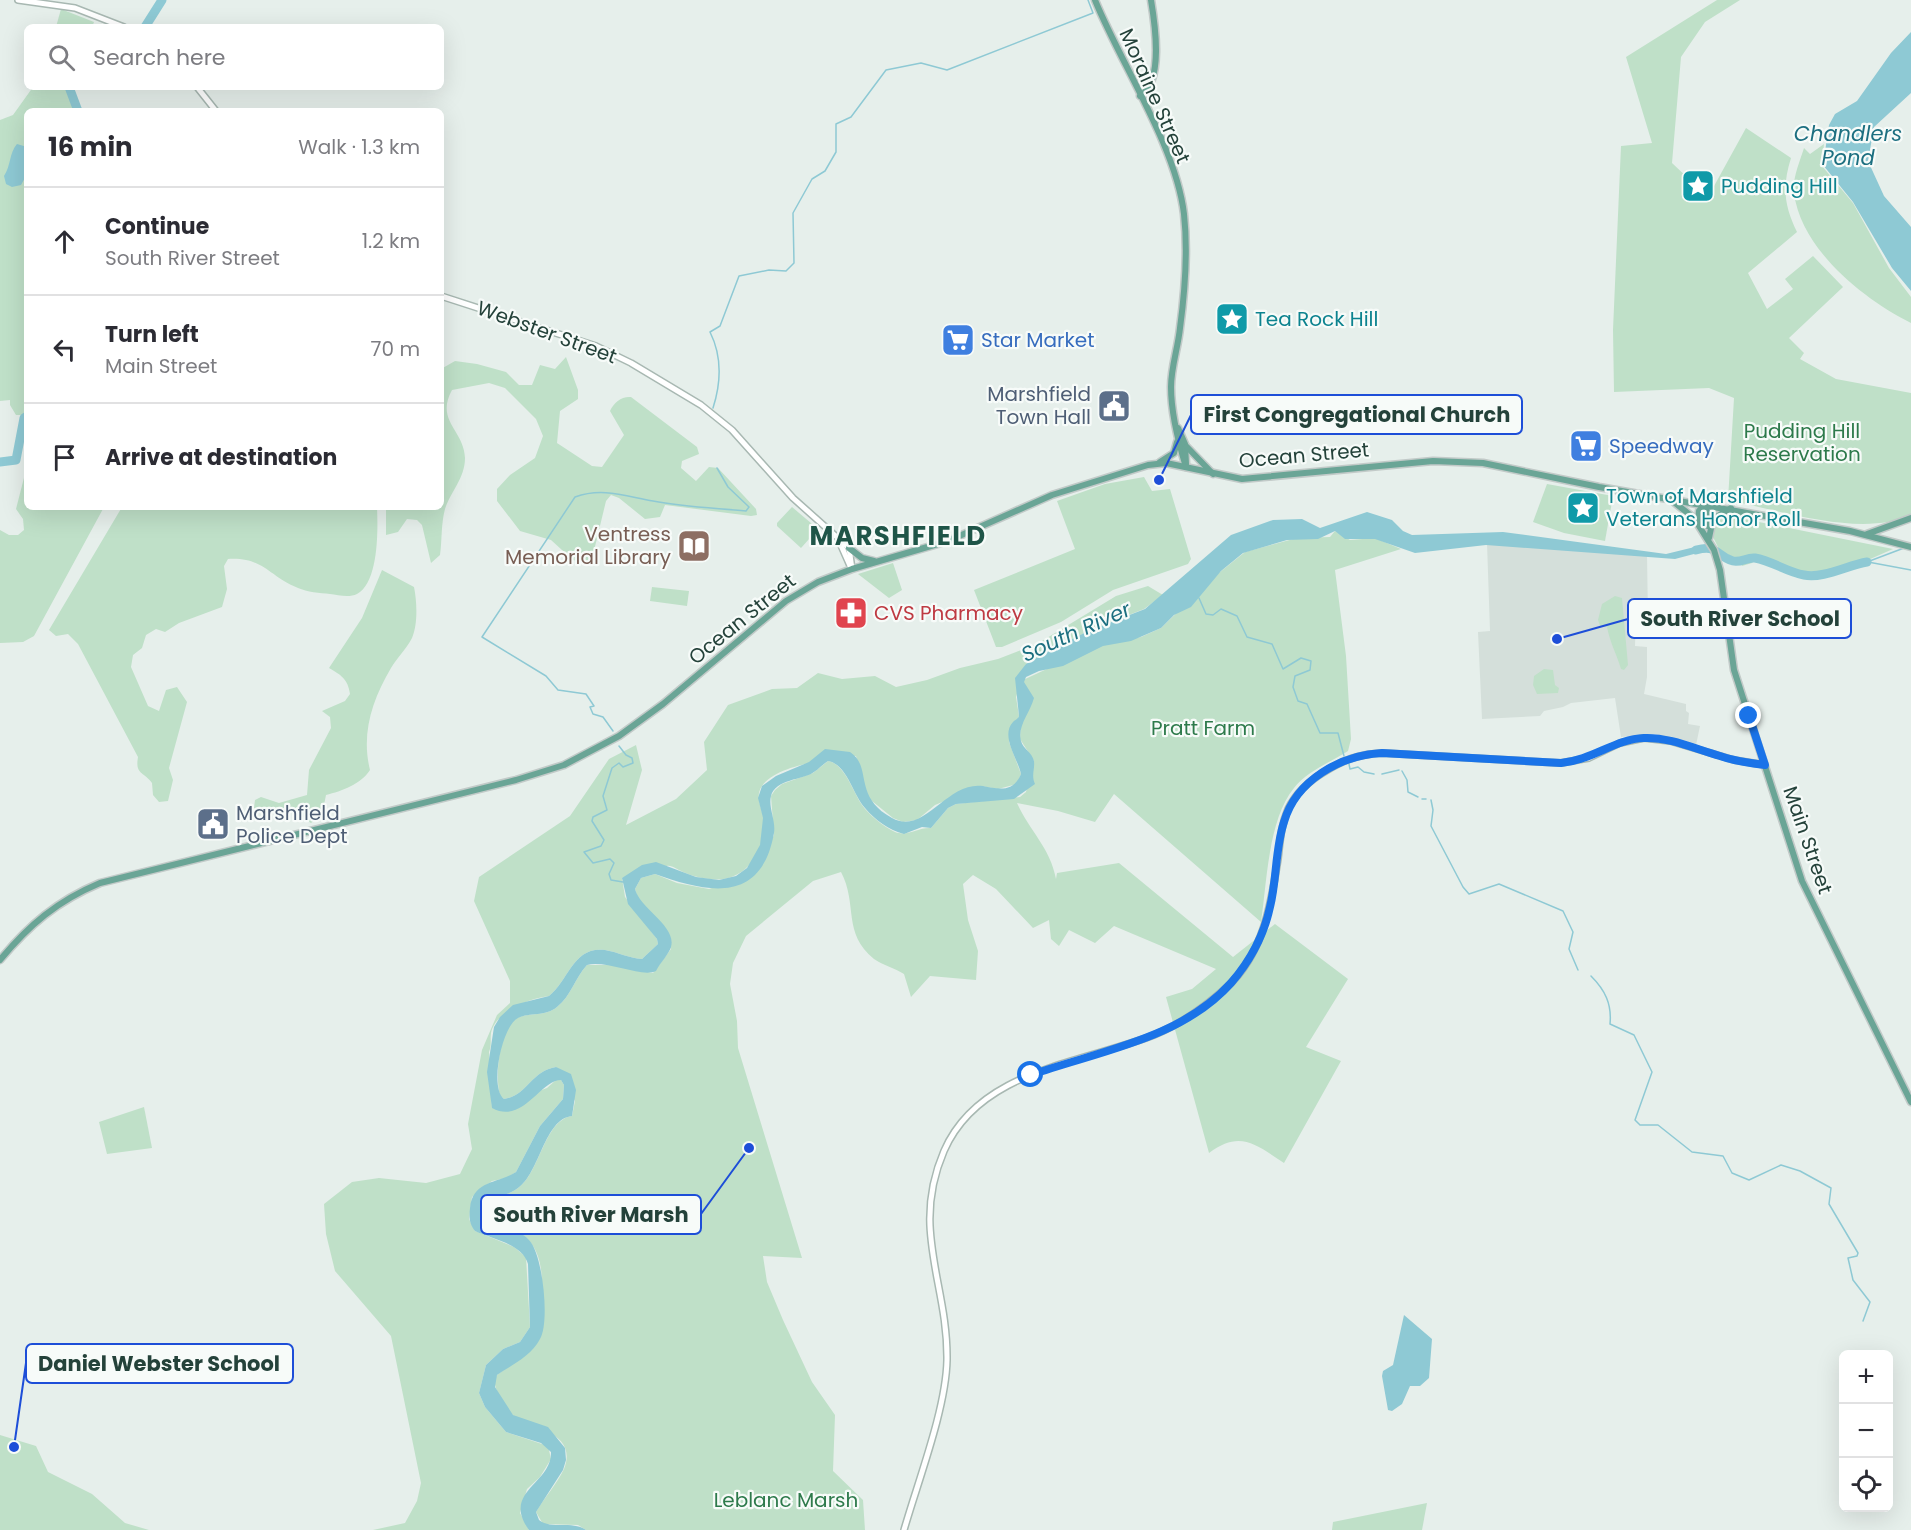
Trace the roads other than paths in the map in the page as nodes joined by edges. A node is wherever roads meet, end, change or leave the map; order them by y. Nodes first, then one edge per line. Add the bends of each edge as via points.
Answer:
1 (18, 0) edge
2 (1095, 0) edge
3 (1151, 0) edge
4 (116, 24) edge
5 (199, 90) edge
6 (1140, 96) junction
7 (214, 108) edge
8 (444, 297) edge
9 (1175, 422) junction
10 (1176, 435) junction
11 (1185, 444) junction
12 (1148, 465) junction
13 (1186, 467) junction
14 (1214, 475) junction
15 (1667, 497) junction
16 (1706, 503) junction
17 (1731, 508) junction
18 (1911, 518) edge
19 (1698, 525) junction
20 (1867, 534) junction
21 (838, 539) junction
22 (1710, 541) junction
23 (1908, 546) edge
24 (849, 548) junction
25 (878, 561) junction
26 (852, 569) junction
27 (1765, 765) junction
28 (0, 960) edge
29 (1911, 1102) edge
30 (904, 1530) edge

1 - 4 street via 75,8
2 - 6 main road, Moraine Street
3 - 6 main road via 1156,41 1153,77 1148,90
5 - 7 street
6 - 9 main road, Moraine Street via 1163,147 1184,213 1183,299 1171,384
8 - 21 street, Webster Street via 579,339 668,385 724,422
9 - 10 main road, Moraine Street
9 - 11 main road, Moraine Street
10 - 12 main road via 1176,450 1171,456
10 - 13 main road, Moraine Street
11 - 13 main road, Moraine Street
11 - 14 main road
12 - 13 main road, Ocean Street
12 - 25 main road, Ocean Street via 1052,495 948,541
13 - 14 main road, Ocean Street
14 - 15 main road, Ocean Street via 1242,479 1422,462 1469,462
15 - 16 main road, Ocean Street
15 - 19 main road, Main Street
16 - 17 main road, Ocean Street
16 - 19 main road via 1699,511
16 - 22 main road, Main Street
17 - 20 main road, Ocean Street
17 - 22 main road via 1713,519
18 - 20 main road
19 - 22 main road, Main Street
20 - 23 main road, Ocean Street
21 - 24 street, Webster Street
21 - 26 street, Webster Street
22 - 27 main road, Main Street via 1722,581 1734,670
24 - 25 main road via 862,558
24 - 26 street
25 - 26 main road, Ocean Street
26 - 28 main road, Ocean Street via 795,595 643,720 581,757 516,780 100,883 42,915
27 - 29 main road, Main Street via 1808,894
27 - 30 street via 1644,738 1620,743 1589,758 1561,763 1361,755 1337,764 1307,785 1283,822 1263,932 1229,985 1205,1006 1155,1034 1003,1087 977,1105 945,1147 931,1192 928,1223 944,1326 946,1374

